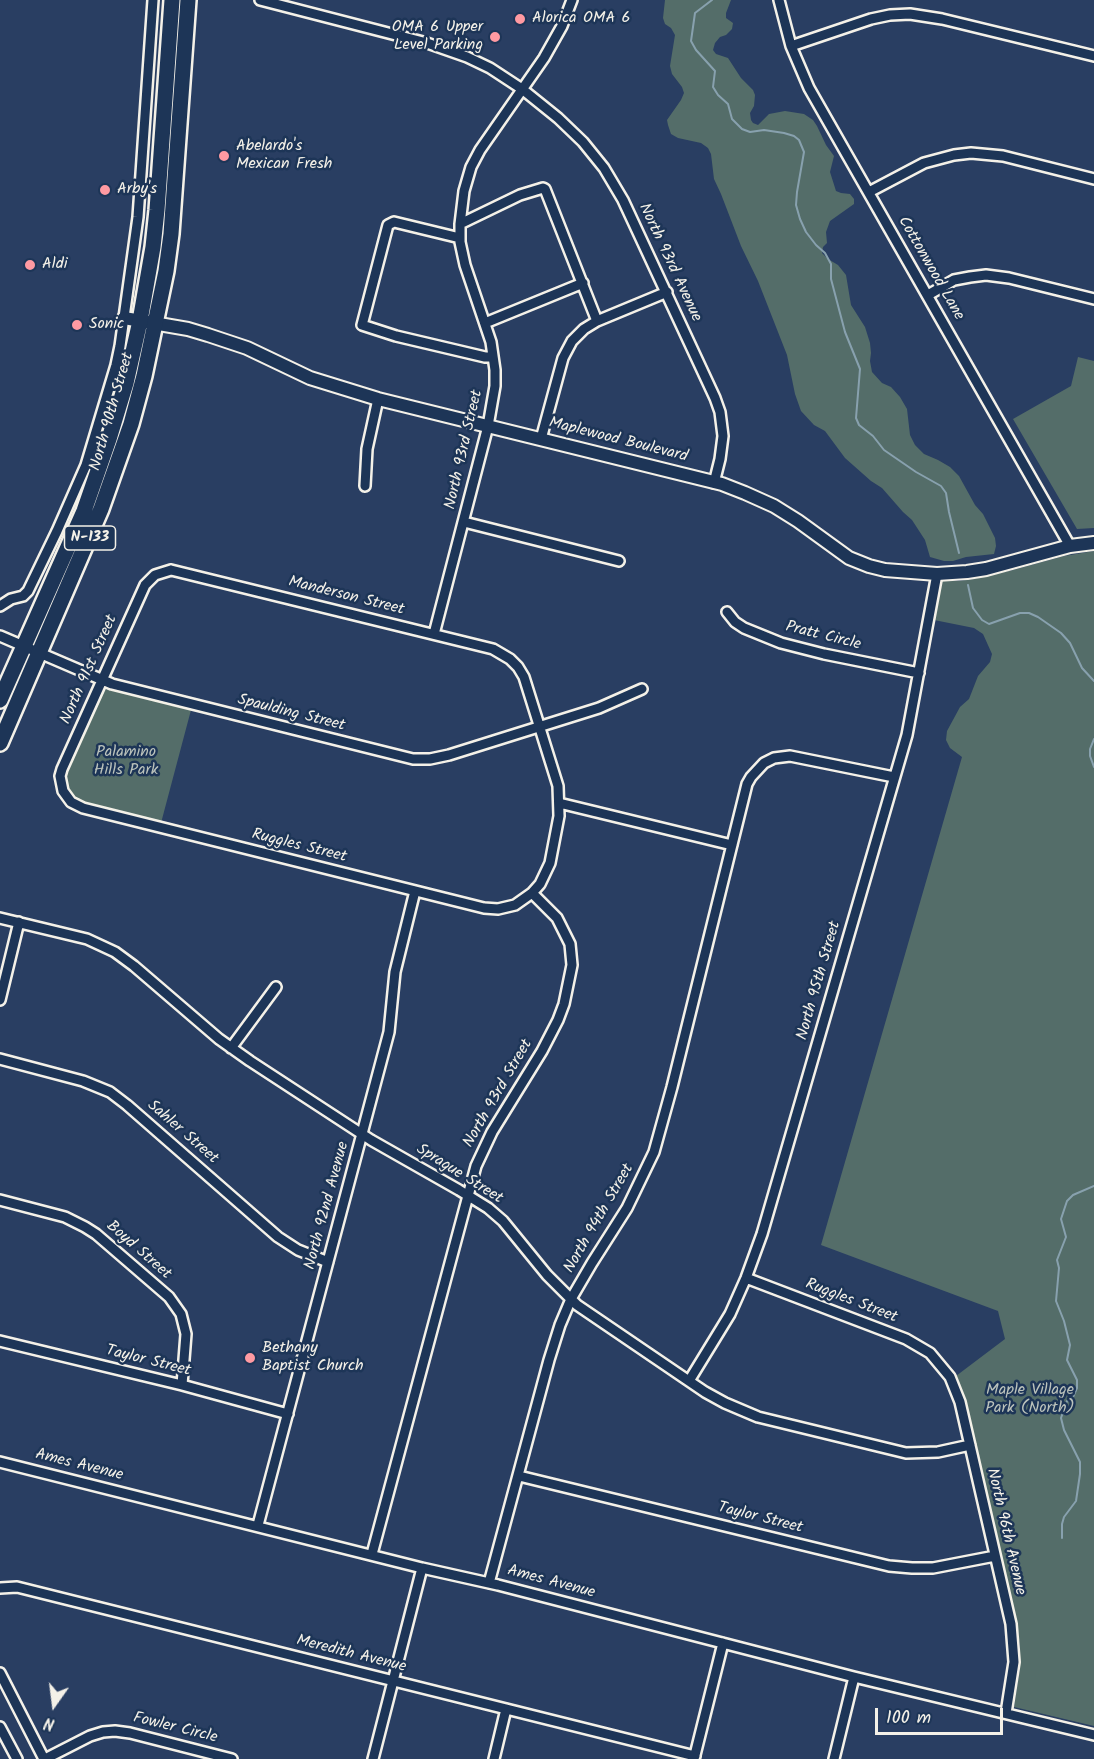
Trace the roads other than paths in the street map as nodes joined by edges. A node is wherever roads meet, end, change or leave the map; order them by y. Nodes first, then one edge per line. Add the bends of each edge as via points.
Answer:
1 (153, 0) edge
2 (172, 0) edge
3 (188, 0) edge
4 (260, 0) edge
5 (572, 0) edge
6 (779, 0) edge
7 (791, 46) junction
8 (1094, 56) edge
9 (522, 90) junction
10 (1094, 179) edge
11 (869, 192) junction
12 (460, 224) junction
13 (460, 238) junction
14 (583, 283) junction
15 (667, 292) junction
16 (928, 295) junction
17 (1094, 299) edge
18 (132, 319) junction
19 (597, 321) junction
20 (485, 323) junction
21 (156, 324) junction
22 (494, 357) junction
23 (378, 399) junction
24 (488, 426) junction
25 (541, 439) junction
26 (714, 483) junction
27 (365, 486) dead end
28 (464, 522) junction
29 (1094, 543) edge
30 (1070, 546) junction
31 (619, 561) dead end
32 (162, 571) joint
33 (937, 574) junction
34 (0, 606) edge
35 (727, 612) dead end
36 (435, 634) junction
37 (0, 636) edge
38 (23, 647) junction
39 (38, 654) junction
40 (919, 673) junction
41 (101, 681) junction
42 (642, 689) dead end
43 (0, 700) edge
44 (540, 727) junction
45 (0, 742) edge
46 (894, 777) junction
47 (63, 791) joint
48 (559, 803) junction
49 (732, 845) junction
50 (415, 891) junction
51 (532, 893) junction
52 (0, 918) edge
53 (19, 922) junction
54 (276, 987) dead end
55 (0, 1000) edge
56 (231, 1048) junction
57 (0, 1059) edge
58 (362, 1134) junction
59 (467, 1196) junction
60 (0, 1200) edge
61 (328, 1262) junction
62 (746, 1278) junction
63 (571, 1299) junction
64 (0, 1341) edge
65 (940, 1364) joint
66 (689, 1381) junction
67 (182, 1385) junction
68 (288, 1414) junction
69 (970, 1445) junction
70 (0, 1462) edge
71 (519, 1476) junction
72 (258, 1526) junction
73 (372, 1554) junction
74 (995, 1556) junction
75 (422, 1568) junction
76 (489, 1583) junction
77 (0, 1588) edge
78 (723, 1643) junction
79 (0, 1673) edge
80 (854, 1677) junction
81 (393, 1681) junction
82 (506, 1709) junction
83 (1006, 1713) junction
84 (0, 1727) edge
85 (1094, 1735) edge
86 (694, 1758) edge
87 (16, 1759) edge
88 (44, 1759) edge
89 (232, 1759) edge
90 (373, 1759) edge
91 (494, 1759) edge
92 (834, 1759) edge

1 - 18 street
2 - 18 main road, North 90th Street / N-133 via 153,247
3 - 21 main road, North 90th Street / N-133 via 171,234
4 - 9 street, North 93rd Avenue via 452,51 482,64
5 - 9 street, North 93rd Street via 556,38
6 - 7 street, Cottonwood Lane
7 - 8 street via 872,19 910,14
7 - 11 street, Cottonwood Lane via 809,88
9 - 12 street, North 93rd Street via 475,159 464,191
9 - 15 street, North 93rd Avenue via 570,129 598,159 623,200
10 - 11 street via 1003,156 971,153 924,163
11 - 16 street, Cottonwood Lane
12 - 13 street, North 93rd Street
12 - 14 street via 543,188
13 - 20 street, North 93rd Street via 465,266
13 - 22 street via 394,222 388,225 362,325
14 - 19 street
14 - 20 street
15 - 19 street
15 - 26 street, North 93rd Avenue via 720,412 723,443
16 - 17 street via 954,280 986,275
16 - 30 street, Cottonwood Lane
18 - 21 street, Maplewood Boulevard
18 - 34 street via 120,346 86,465 70,502 28,591
18 - 38 main road, North 90th Street / N-133 via 123,391 100,466
19 - 25 street via 579,333 566,352
20 - 22 street, North 93rd Street
21 - 23 street, Maplewood Boulevard via 222,339 310,378
21 - 39 main road, North 90th Street / N-133 via 131,424 111,483
22 - 24 street, North 93rd Street via 495,386
23 - 24 street, Maplewood Boulevard
23 - 27 street via 367,449
24 - 25 street, Maplewood Boulevard
24 - 28 street, North 93rd Street
25 - 26 street, Maplewood Boulevard
26 - 33 street, Maplewood Boulevard via 774,506 857,562 885,570
28 - 31 street
28 - 36 street, North 93rd Street
29 - 30 street, Maplewood Boulevard
30 - 33 street, Maplewood Boulevard via 986,569
32 - 36 street, Manderson Street via 178,570
32 - 41 street, North 91st Street via 145,585
33 - 40 street, North 95th Street
35 - 40 street, Pratt Circle via 744,628 781,643
36 - 44 street, Manderson Street via 493,649 518,667
37 - 38 street, Spaulding Street
38 - 39 street, Spaulding Street
38 - 43 main road, North 90th Street / N-133
39 - 41 street, Spaulding Street
39 - 45 main road, North 90th Street / N-133
40 - 46 street, North 95th Street
41 - 44 street, Spaulding Street via 413,759 449,755
41 - 47 street, North 91st Street via 62,769
42 - 44 street, Spaulding Street
44 - 48 street via 556,777
46 - 49 street, North 94th Street via 790,756 774,758 760,765 750,777
46 - 62 street, North 95th Street
47 - 50 street, Ruggles Street via 71,802 83,808
48 - 49 street
48 - 51 street via 550,863
49 - 63 street, North 94th Street via 654,1152 627,1208
50 - 51 street, Ruggles Street via 493,909 515,905
50 - 58 street, North 92nd Avenue via 394,972 389,1032
51 - 59 street, North 93rd Street via 557,918 569,938 570,979 558,1020 484,1145
52 - 53 street, Sprague Street
53 - 55 street
53 - 56 street, Sprague Street via 87,939 116,952
54 - 56 street
56 - 58 street, Sprague Street
57 - 61 street, Sahler Street via 110,1092 278,1237
58 - 59 street, Sprague Street
58 - 61 street, North 92nd Avenue
59 - 63 street, Sprague Street via 502,1221
59 - 73 street, North 93rd Street
60 - 67 street, Boyd Street via 65,1217 85,1227 169,1297 181,1314 186,1334
61 - 68 street, North 92nd Avenue
62 - 65 street, Ruggles Street via 906,1339 922,1347
62 - 66 street, North 95th Street via 723,1327
63 - 66 street, Sprague Street
63 - 71 street, North 94th Street via 549,1360
64 - 67 street, Taylor Street
65 - 69 street, North 96th Avenue via 958,1394
66 - 69 street, Sprague Street via 725,1404 758,1417 887,1449 923,1453
67 - 68 street, Taylor Street
68 - 72 street, North 92nd Avenue
69 - 74 street, North 96th Avenue
70 - 72 street, Ames Avenue
71 - 74 street, Taylor Street via 889,1566 933,1568
71 - 76 street, North 94th Street
72 - 73 street, Ames Avenue
73 - 75 street, Ames Avenue
74 - 83 street, North 96th Avenue via 1014,1647
75 - 76 street, Ames Avenue
75 - 81 street
76 - 78 street, Ames Avenue
77 - 81 street, Meredith Avenue via 17,1587
78 - 80 street, Ames Avenue
78 - 86 street
79 - 88 street
80 - 83 street, Ames Avenue
80 - 92 street
81 - 82 street, Meredith Avenue
81 - 90 street
82 - 86 street, Meredith Avenue
82 - 91 street
83 - 85 street, Ames Avenue
84 - 87 street
88 - 89 street, Fowler Circle via 90,1736 115,1731

